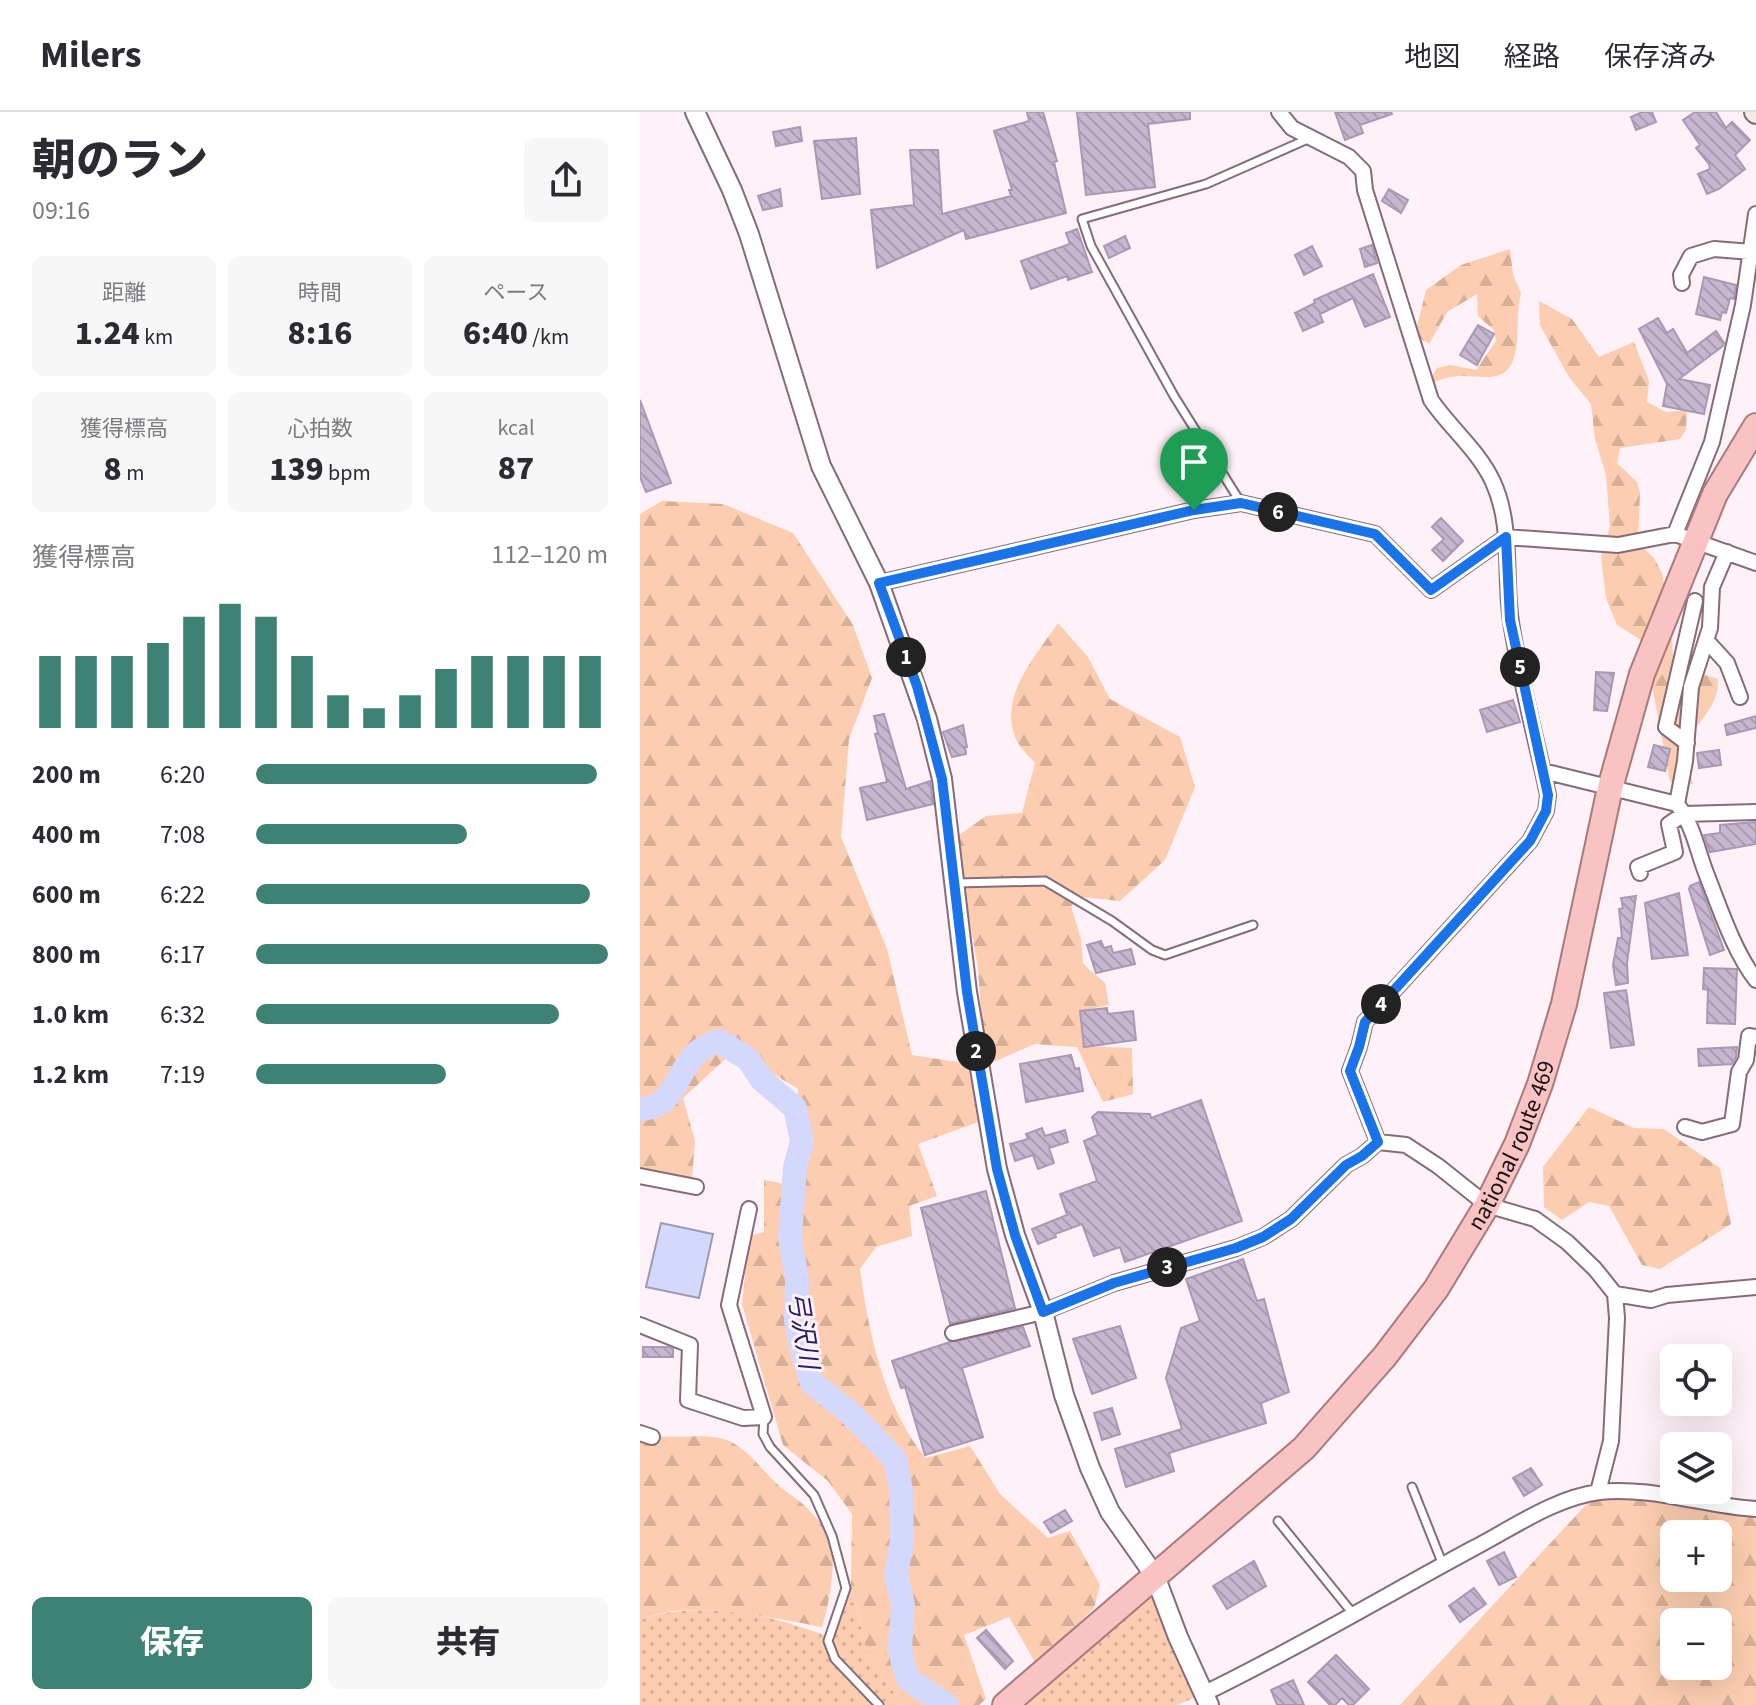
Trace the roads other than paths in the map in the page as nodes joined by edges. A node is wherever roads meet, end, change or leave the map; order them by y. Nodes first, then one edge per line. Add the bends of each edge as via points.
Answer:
1 (695, 112) edge
2 (1279, 112) edge
3 (1312, 137) junction
4 (1756, 214) edge
5 (1752, 252) junction
6 (1682, 283) dead end
7 (1756, 426) edge
8 (1241, 503) junction
9 (1506, 537) junction
10 (1685, 537) junction
11 (1727, 552) junction
12 (1756, 563) edge
13 (879, 583) junction
14 (1695, 601) dead end
15 (1706, 640) junction
16 (1740, 697) dead end
17 (1687, 743) junction
18 (1543, 771) junction
19 (1610, 788) junction
20 (1680, 809) junction
21 (1756, 812) edge
22 (1640, 873) dead end
23 (956, 883) junction
24 (1253, 925) dead end
25 (1756, 980) edge
26 (1756, 1037) edge
27 (1685, 1127) dead end
28 (1378, 1142) junction
29 (640, 1176) edge
30 (696, 1187) dead end
31 (1487, 1205) junction
32 (749, 1209) dead end
33 (1756, 1287) edge
34 (1615, 1294) junction
35 (1043, 1312) junction
36 (640, 1325) edge
37 (953, 1333) dead end
38 (764, 1417) junction
39 (1412, 1487) dead end
40 (1598, 1492) junction
41 (1756, 1509) edge
42 (1278, 1521) dead end
43 (1443, 1565) junction
44 (1155, 1576) junction
45 (1354, 1615) junction
46 (1207, 1699) edge
47 (879, 1705) edge
48 (1005, 1705) edge

1 - 13 street via 749,234 821,466
2 - 3 street via 1292,128
3 - 8 lane via 1206,184 1082,219 1091,246 1160,371
3 - 9 street via 1363,171 1431,400 1482,462 1494,485
4 - 5 street
5 - 6 street via 1714,249 1691,256
5 - 10 street via 1712,442
7 - 10 highway, national route 469
8 - 9 street via 1375,534 1431,590
8 - 13 street
9 - 10 street via 1618,545
9 - 18 street via 1510,620
10 - 11 street
10 - 19 highway, national route 469
11 - 12 street
11 - 15 street via 1712,587
13 - 23 street via 927,719 942,779
14 - 17 street via 1666,727
15 - 16 street via 1727,663
15 - 17 street via 1691,687
17 - 20 street
18 - 19 street
18 - 28 street via 1546,811 1530,841 1365,1022 1350,1071
19 - 20 street
19 - 31 highway, national route 469 via 1564,1004 1540,1084
20 - 21 street
20 - 22 street via 1669,824 1675,852 1638,867
20 - 25 street
23 - 24 lane via 1045,881 1165,955
23 - 35 street via 967,992 997,1169
26 - 27 street via 1749,1036 1739,1072 1732,1124 1702,1132
28 - 31 street via 1406,1145
28 - 35 street via 1263,1237 1127,1279
29 - 30 street
31 - 34 street via 1535,1219 1567,1242
31 - 44 highway, national route 469 via 1436,1289 1304,1448
32 - 38 street via 729,1305
33 - 34 street via 1651,1300
34 - 40 street via 1611,1441
35 - 37 street
35 - 44 street via 1090,1468 1110,1512
36 - 38 street via 690,1345 688,1400 743,1418
38 - 47 lane via 763,1434 770,1447 814,1495 832,1536 846,1588 828,1641 835,1659
39 - 43 lane
40 - 41 street
40 - 43 street via 1537,1514
42 - 45 lane
43 - 45 street
44 - 46 street
44 - 48 highway, national route 469
45 - 46 street

